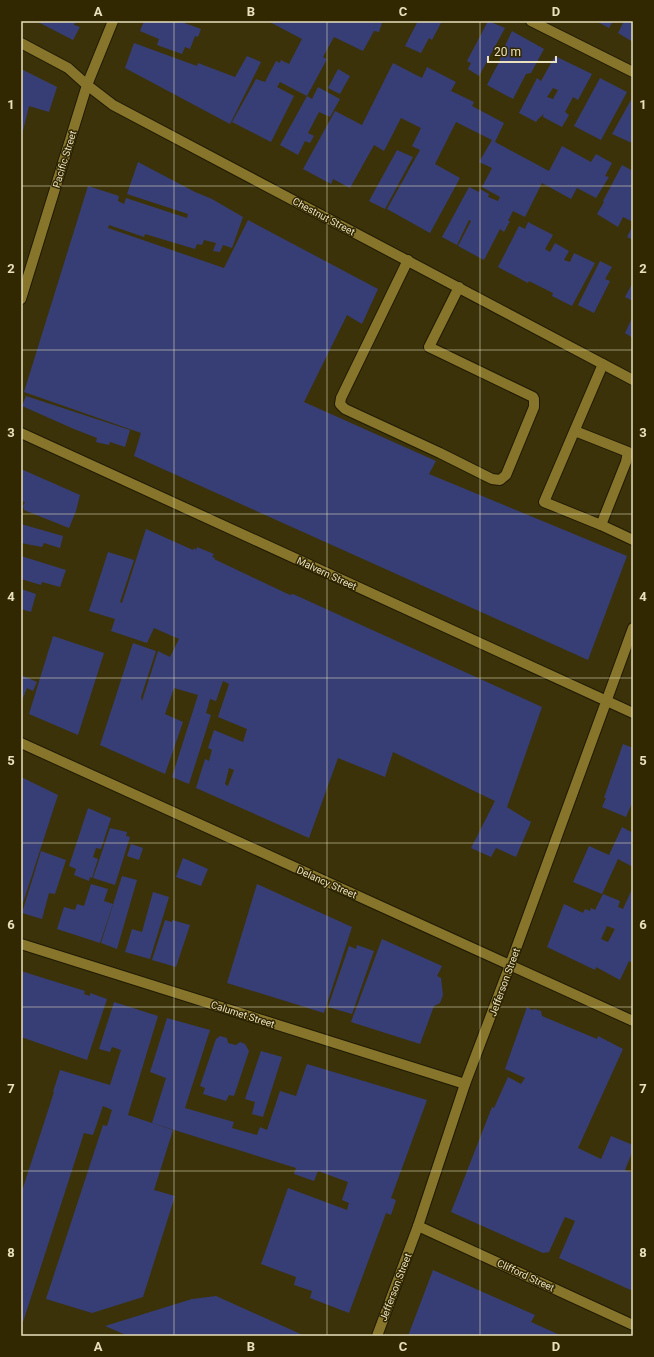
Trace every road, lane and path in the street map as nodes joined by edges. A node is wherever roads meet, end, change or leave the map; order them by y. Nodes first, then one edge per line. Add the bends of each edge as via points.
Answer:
1 (113, 21) edge
2 (531, 21) edge
3 (21, 43) edge
4 (633, 72) edge
5 (87, 85) junction
6 (408, 260) junction
7 (458, 287) junction
8 (21, 299) edge
9 (603, 364) junction
10 (633, 380) edge
11 (575, 431) junction
12 (21, 433) edge
13 (601, 525) junction
14 (633, 540) edge
15 (633, 628) edge
16 (606, 701) junction
17 (633, 713) edge
18 (21, 743) edge
19 (21, 944) edge
20 (510, 965) junction
21 (633, 1021) edge
22 (465, 1084) junction
23 (418, 1226) junction
24 (633, 1325) edge
25 (377, 1336) edge

1 - 5 street, Pacific Street
2 - 4 street
3 - 5 street, Chestnut Street via 68,68
5 - 6 street, Chestnut Street via 112,105
5 - 8 street, Pacific Street
6 - 7 street, Chestnut Street
6 - 7 street via 340,404 492,479 500,480 506,475 534,407 534,400 533,397 429,347
7 - 9 street, Chestnut Street
9 - 10 street, Chestnut Street
9 - 11 street
11 - 13 street via 628,452
11 - 13 street via 544,502
12 - 16 street, Malvern Street
13 - 14 street
15 - 16 street, Jefferson Street
16 - 17 street, Malvern Street
16 - 20 street, Jefferson Street
18 - 20 street, Delancy Street
19 - 22 street, Calumet Street
20 - 21 street, Delancy Street
20 - 22 street, Jefferson Street
22 - 23 street, Jefferson Street
23 - 24 street, Clifford Street
23 - 25 street, Jefferson Street

